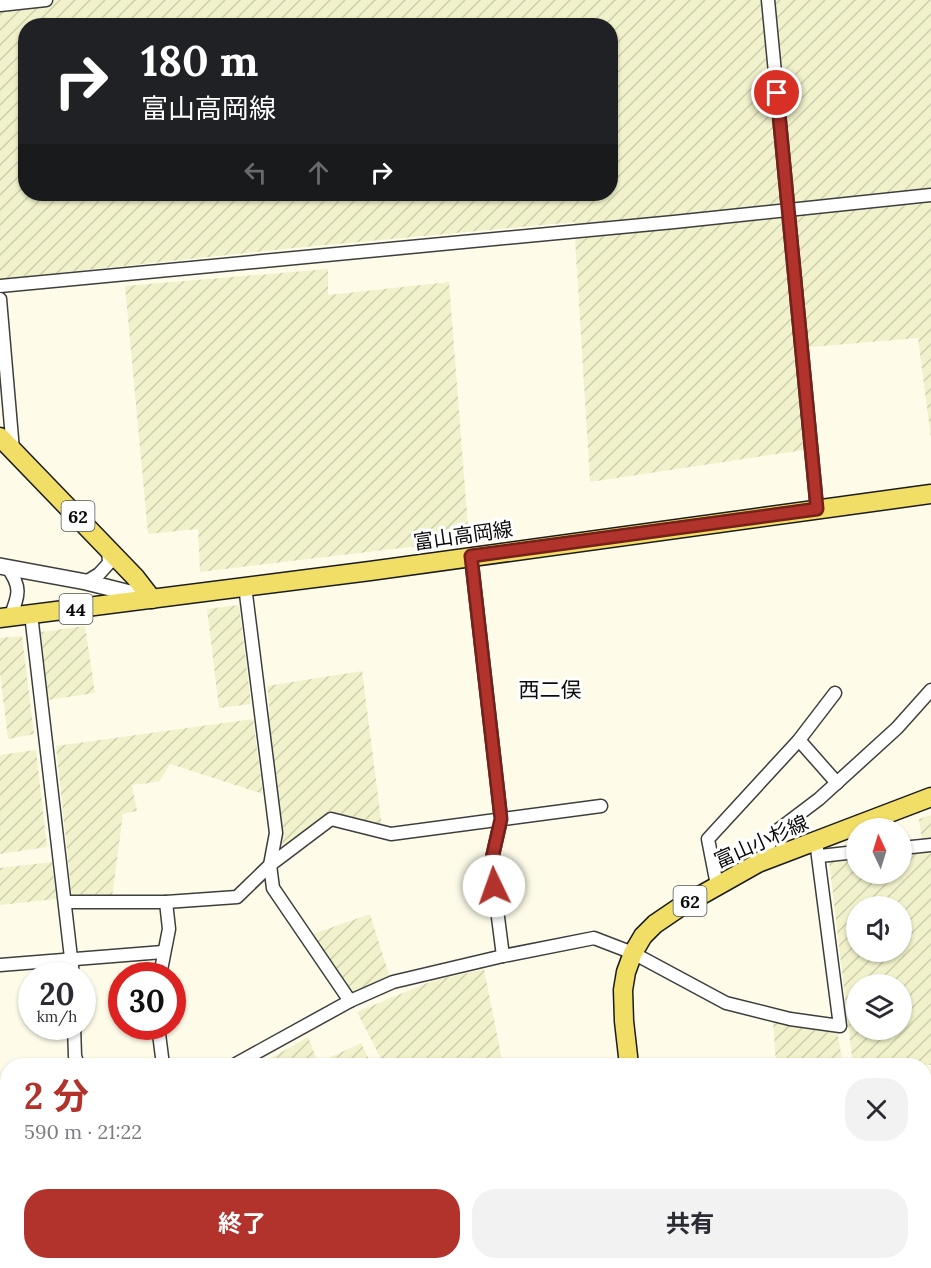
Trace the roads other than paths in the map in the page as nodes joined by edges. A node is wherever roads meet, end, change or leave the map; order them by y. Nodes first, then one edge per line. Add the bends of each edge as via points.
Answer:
1 (46, 0) edge
2 (768, 0) edge
3 (0, 5) edge
4 (931, 195) edge
5 (788, 210) junction
6 (0, 286) edge
7 (0, 299) edge
8 (0, 437) edge
9 (13, 450) junction
10 (931, 494) edge
11 (817, 509) junction
12 (108, 548) junction
13 (471, 556) junction
14 (4, 567) edge
15 (86, 582) junction
16 (245, 586) junction
17 (152, 599) junction
18 (31, 614) junction
19 (5, 618) edge
20 (835, 693) dead end
21 (929, 698) edge
22 (799, 740) junction
23 (837, 783) junction
24 (931, 797) edge
25 (601, 806) dead end
26 (501, 819) junction
27 (931, 845) edge
28 (912, 847) edge
29 (818, 848) junction
30 (846, 851) edge
31 (758, 863) junction
32 (270, 865) junction
33 (717, 885) junction
34 (65, 902) junction
35 (166, 902) junction
36 (163, 952) junction
37 (633, 952) junction
38 (503, 956) junction
39 (73, 960) junction
40 (162, 962) edge
41 (0, 964) edge
42 (350, 1001) junction
43 (74, 1040) edge
44 (160, 1040) edge
45 (76, 1058) edge
46 (162, 1058) edge
47 (247, 1058) edge
48 (627, 1058) edge

1 - 3 street
2 - 5 street
4 - 5 street
5 - 6 street
5 - 11 street
7 - 9 street
8 - 9 main road, 62
9 - 12 main road, 62
10 - 11 main road, 富山高岡線 / 44
11 - 13 main road, 富山高岡線 / 44
12 - 15 street via 109,563
12 - 17 main road, 62
13 - 16 main road, 富山高岡線 / 44
13 - 26 street
14 - 15 street
14 - 19 street via 16,579 19,596
15 - 17 street
16 - 17 main road, 富山高岡線 / 44
16 - 32 street via 276,833
17 - 18 main road, 富山高岡線 / 44
18 - 19 main road, 富山高岡線 / 44
18 - 34 street
20 - 22 street
21 - 23 street
22 - 23 street
22 - 33 street via 708,839
23 - 31 street via 778,830
24 - 29 main road, 富山小杉線 / 62
25 - 26 street
26 - 32 street via 391,834 331,819
26 - 38 street via 491,863
27 - 28 street
29 - 30 street
29 - 31 main road, 富山小杉線 / 62
29 - 37 street via 840,1026 790,1019 726,1003
31 - 33 main road, 富山小杉線 / 62
32 - 35 street via 237,897
32 - 42 street via 273,888
33 - 37 main road, 富山小杉線 / 62 via 655,924
34 - 35 street
34 - 39 street
35 - 36 street via 169,929
36 - 39 street
36 - 40 street
37 - 38 street via 594,938
37 - 48 main road, 富山小杉線 / 62 via 624,990
38 - 42 street via 393,982
39 - 41 street
42 - 47 street
43 - 45 street
44 - 46 street

